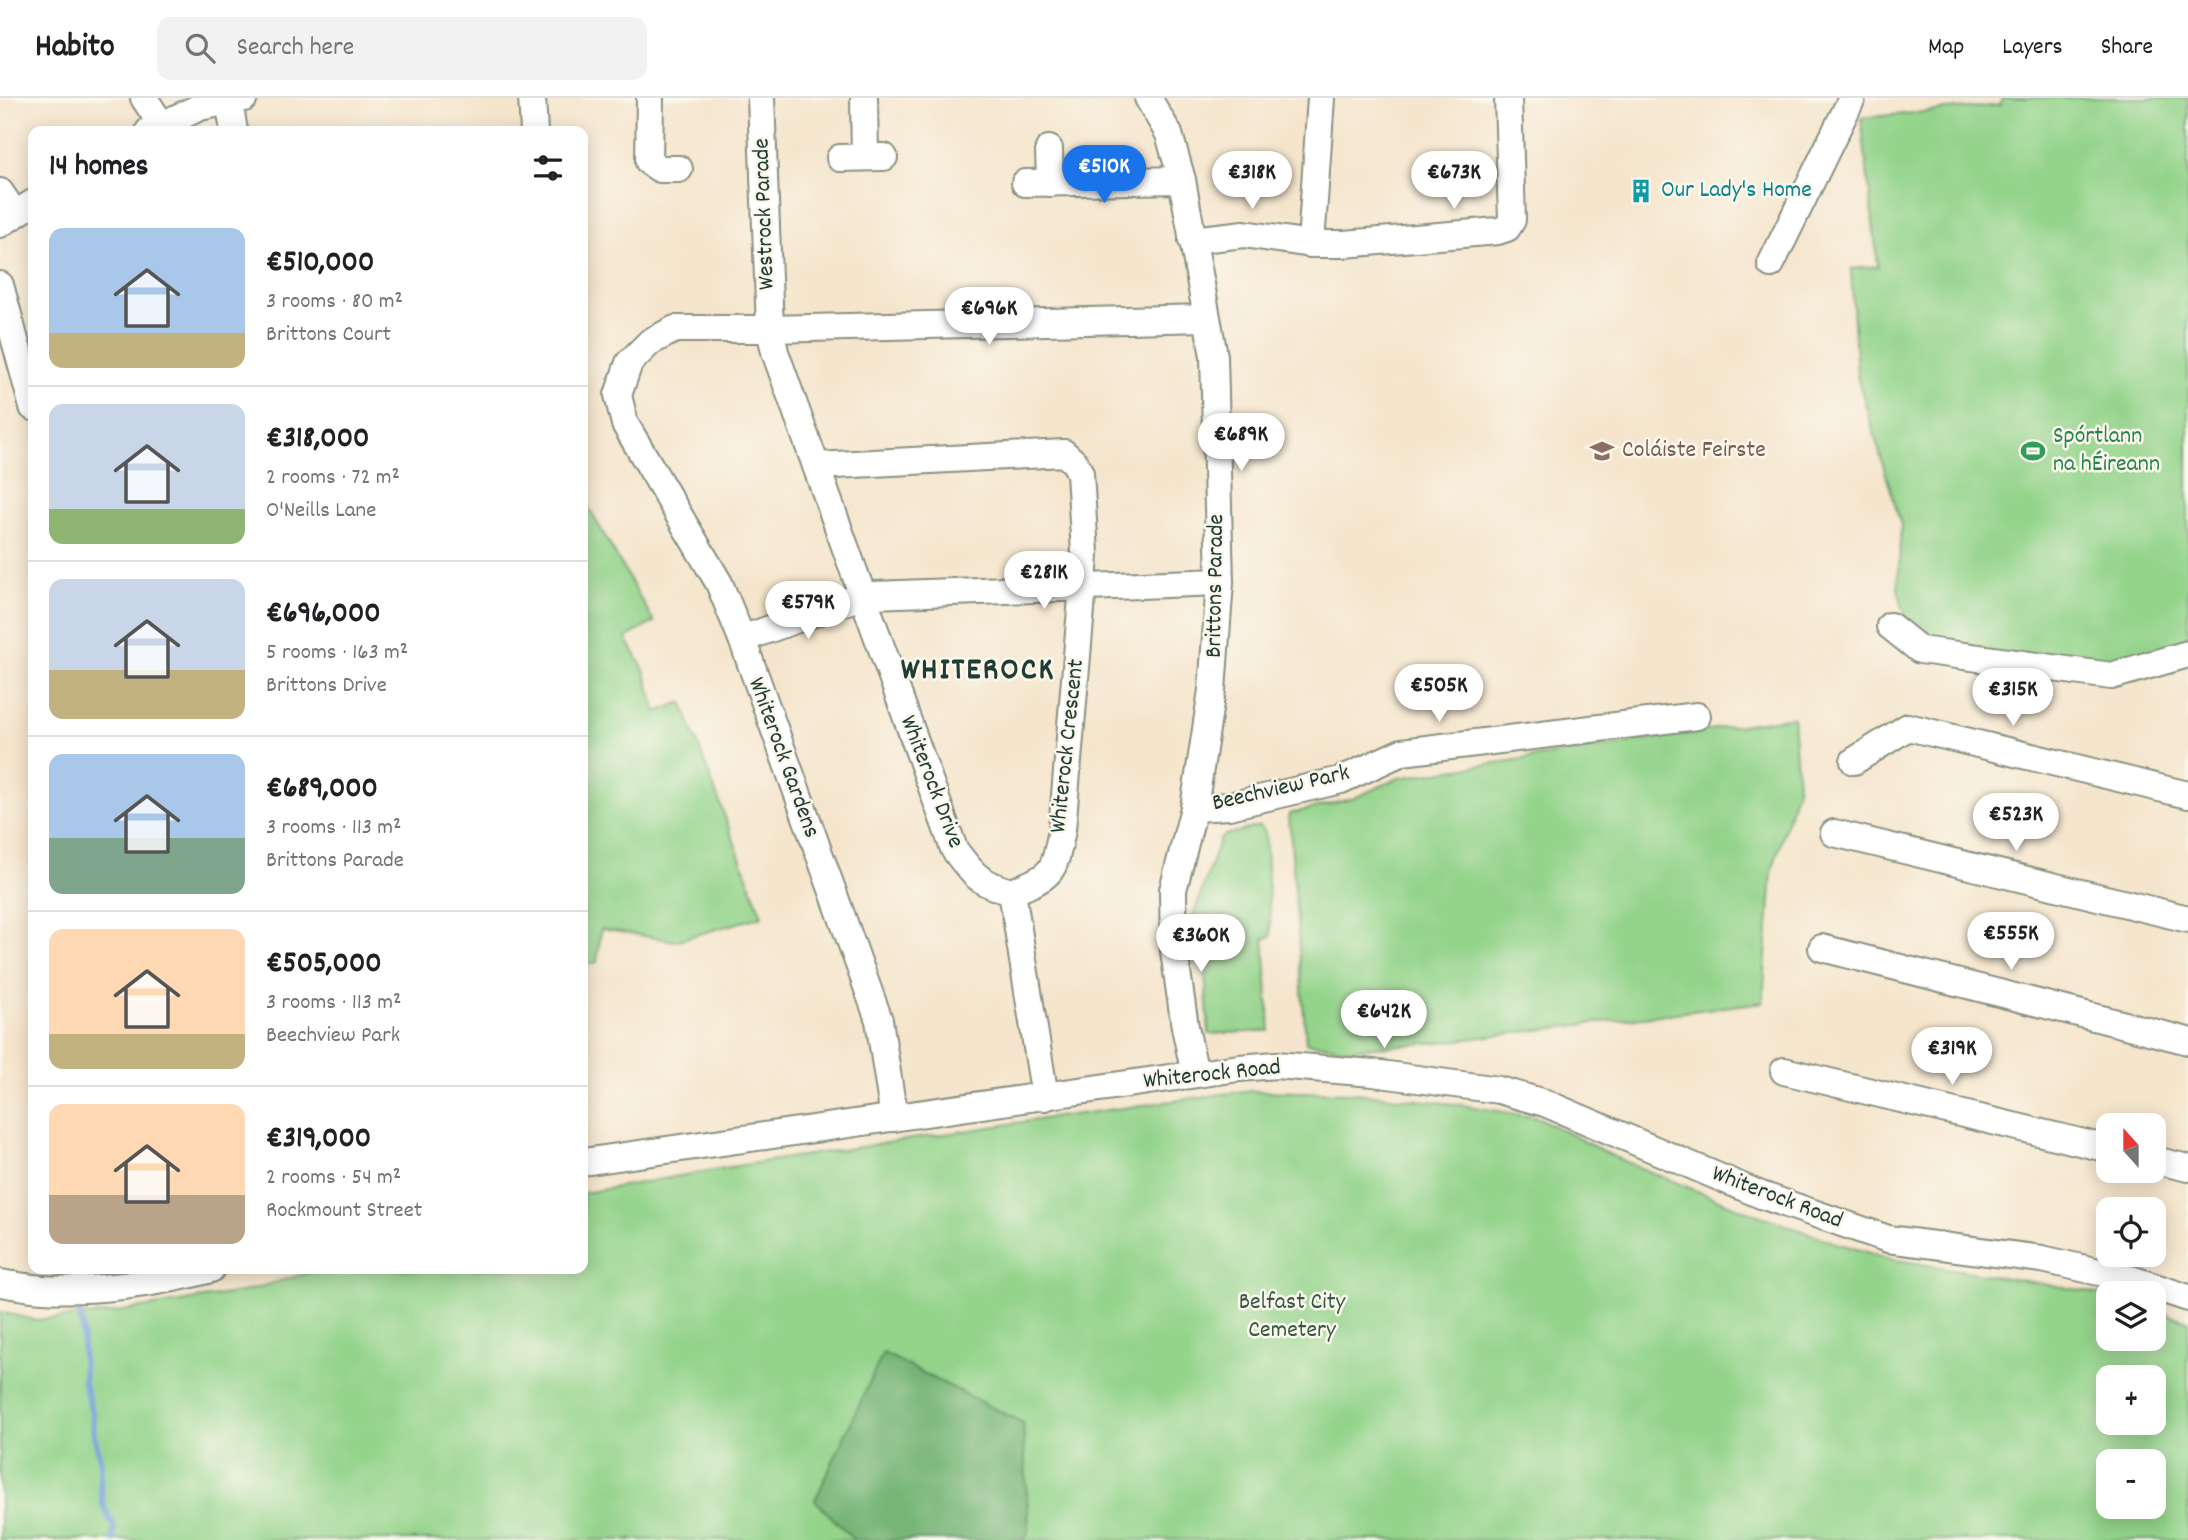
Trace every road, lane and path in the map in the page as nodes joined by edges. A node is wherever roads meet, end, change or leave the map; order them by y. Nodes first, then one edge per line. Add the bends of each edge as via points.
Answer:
1 (144, 98) edge
2 (532, 98) edge
3 (650, 98) edge
4 (761, 98) edge
5 (864, 98) edge
6 (1321, 98) edge
7 (1508, 98) edge
8 (1852, 98) edge
9 (237, 99) edge
10 (1149, 100) edge
11 (154, 126) edge
12 (159, 126) edge
13 (234, 126) edge
14 (534, 126) edge
15 (1049, 149) dead end
16 (863, 158) dead end
17 (679, 169) dead end
18 (1182, 180) junction
19 (1192, 240) junction
20 (1311, 244) junction
21 (1771, 264) dead end
22 (0, 285) edge
23 (1206, 318) junction
24 (769, 329) junction
25 (28, 389) edge
26 (816, 466) junction
27 (1220, 582) junction
28 (1083, 586) junction
29 (864, 597) junction
30 (1890, 626) dead end
31 (742, 639) junction
32 (2188, 654) edge
33 (1697, 716) dead end
34 (1854, 761) dead end
35 (2188, 795) edge
36 (1194, 808) junction
37 (1834, 833) dead end
38 (1012, 892) junction
39 (2188, 919) edge
40 (1822, 948) dead end
41 (2188, 1041) edge
42 (1784, 1071) dead end
43 (1195, 1074) junction
44 (1045, 1097) junction
45 (894, 1118) junction
46 (2096, 1146) edge
47 (588, 1161) edge
48 (2166, 1163) edge
49 (2188, 1168) edge
50 (184, 1274) edge
51 (0, 1283) edge
52 (2188, 1298) edge

1 - 11 street
2 - 14 street
3 - 17 street via 649,162 660,169
4 - 24 street, Westrock Parade
5 - 16 street
6 - 20 street
7 - 20 street via 1512,220 1507,228
8 - 21 street
9 - 12 street via 200,107
9 - 13 street
10 - 18 street, Brittons Parade via 1168,134
15 - 18 street via 1038,183
18 - 19 street, Brittons Parade
19 - 20 street via 1244,234
19 - 23 street, Brittons Parade
22 - 25 street
23 - 24 street, Whiterock Gardens
23 - 27 street, Brittons Parade via 1214,356
24 - 26 street, Whiterock Drive
24 - 31 street, Whiterock Gardens via 675,329 650,342 629,363 618,395 625,424 719,583
26 - 28 street, Whiterock Crescent via 1064,453 1080,473
26 - 29 street, Whiterock Drive
27 - 28 street
27 - 36 street, Brittons Parade via 1212,690
28 - 29 street
28 - 38 street, Whiterock Crescent via 1055,865 1042,879
29 - 31 street
29 - 38 street, Whiterock Drive via 954,849 973,876
30 - 32 street via 1920,650 2111,676
31 - 45 street, Whiterock Gardens via 879,1020
33 - 36 street, Beechview Park via 1402,752 1341,780 1229,806
34 - 35 street via 1908,727
36 - 43 street, Brittons Parade via 1173,890 1174,951
37 - 39 street
38 - 44 street
40 - 41 street
42 - 46 street
43 - 44 street, Whiterock Road
43 - 52 street, Whiterock Road via 1276,1065 1499,1090 1545,1103 1760,1195 1888,1239 2056,1262
44 - 45 street, Whiterock Road
45 - 47 street, Whiterock Road
48 - 49 street
50 - 51 street via 78,1289

